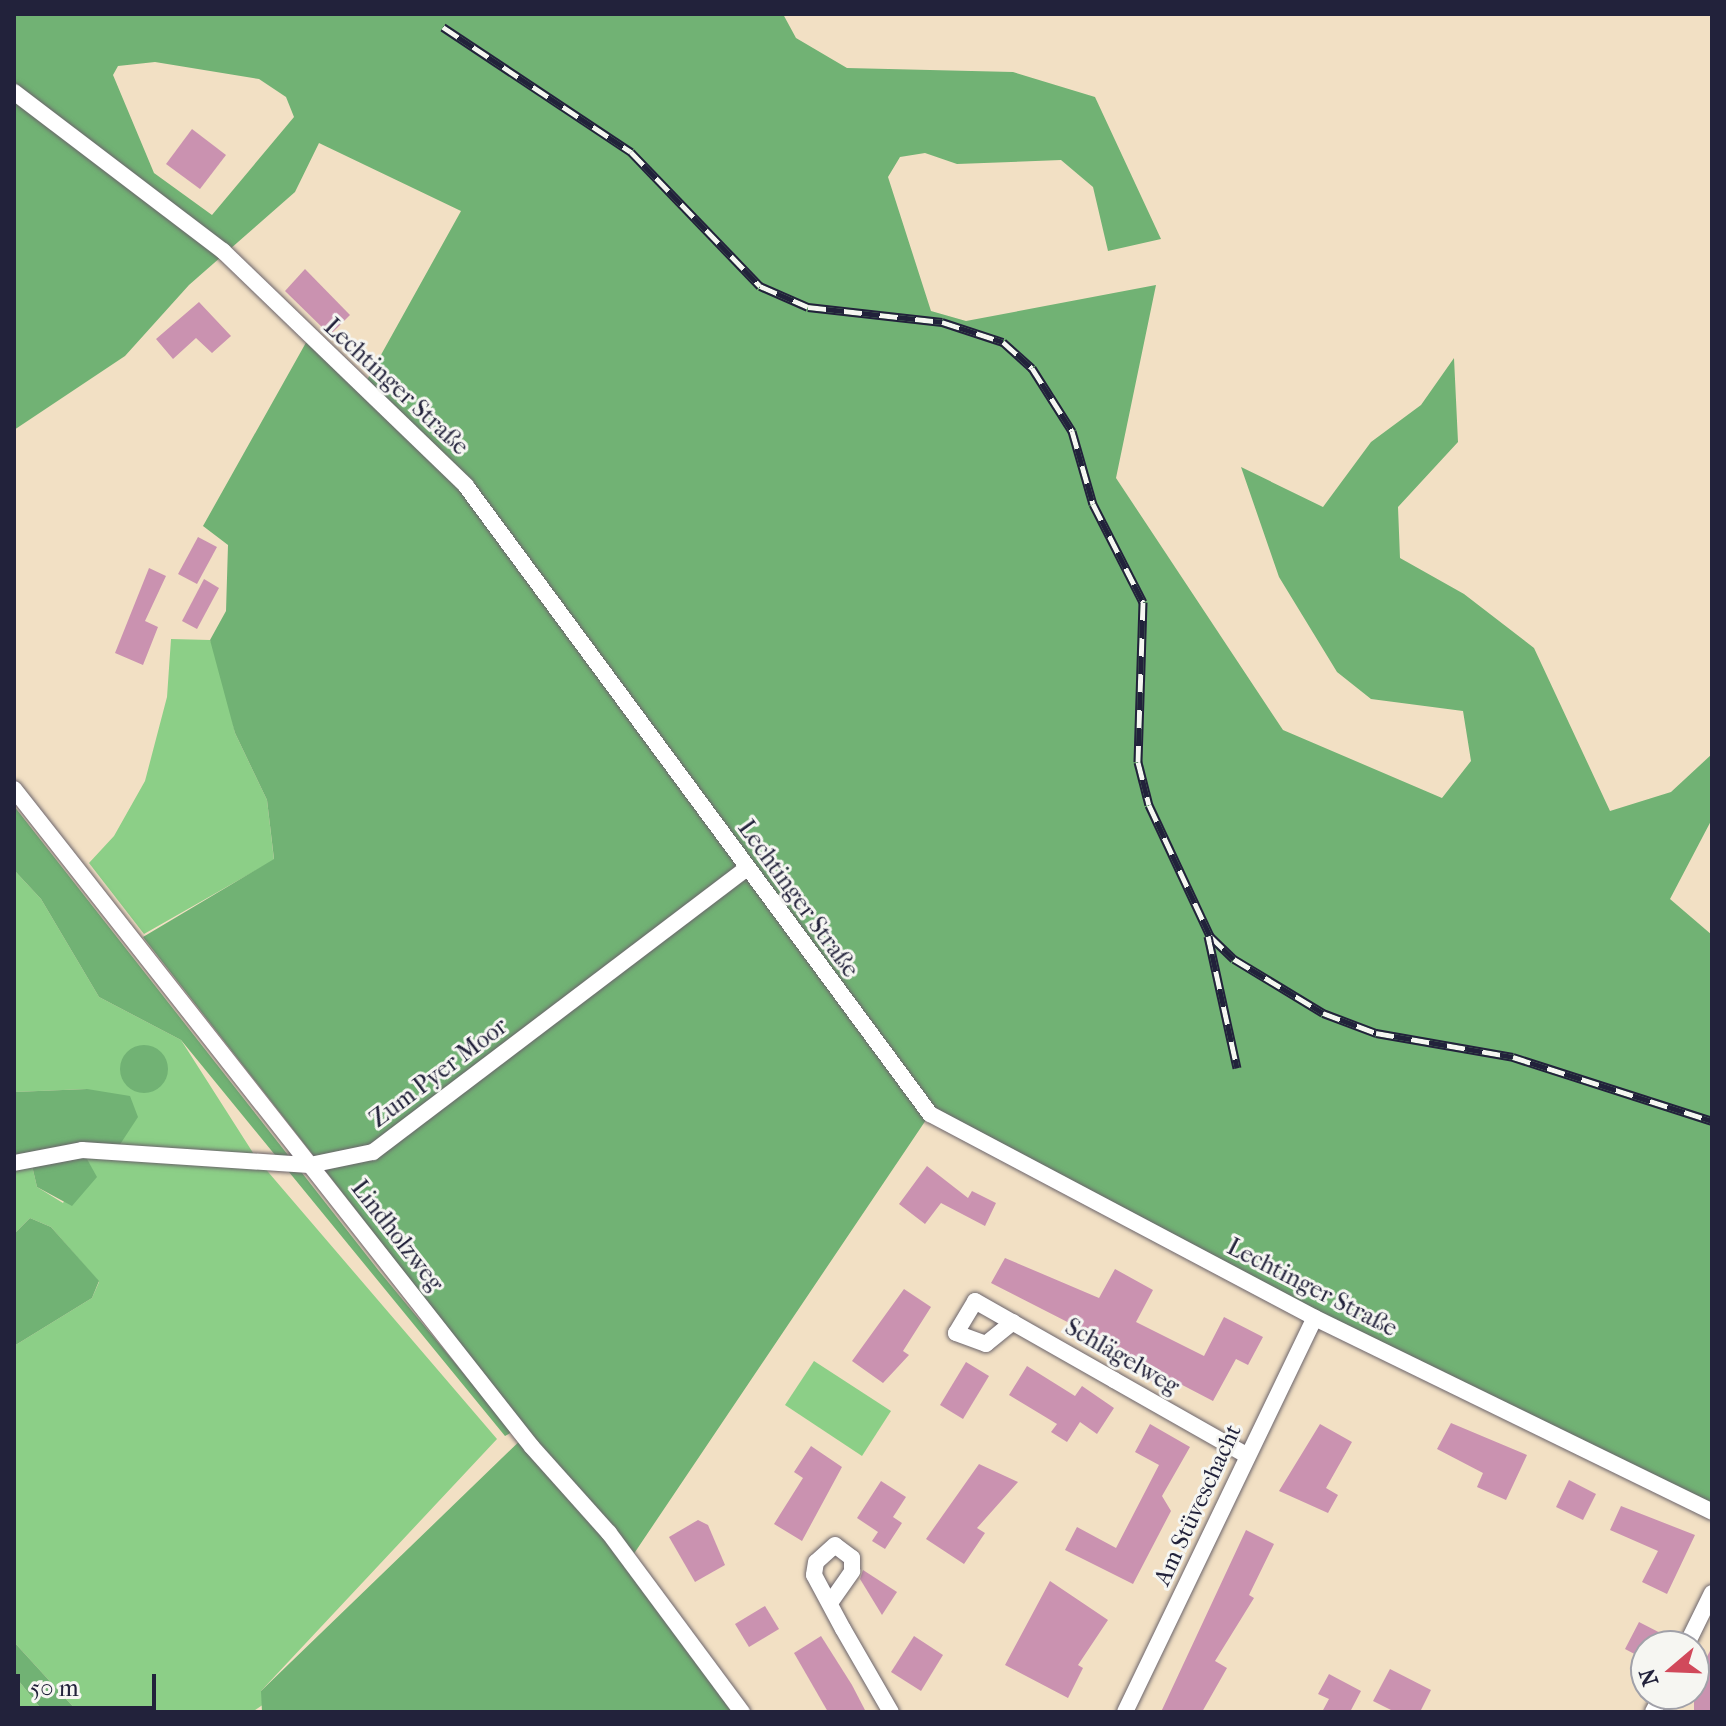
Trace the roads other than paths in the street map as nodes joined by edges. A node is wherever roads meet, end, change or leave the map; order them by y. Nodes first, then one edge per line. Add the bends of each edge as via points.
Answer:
1 (14, 92) edge
2 (14, 789) edge
3 (746, 869) junction
4 (14, 1163) edge
5 (310, 1165) junction
6 (1315, 1318) junction
7 (1013, 1322) junction
8 (1246, 1455) junction
9 (1712, 1512) edge
10 (1712, 1593) edge
11 (830, 1603) dead end
12 (1694, 1630) edge
13 (742, 1712) edge
14 (891, 1712) edge
15 (1125, 1712) edge

1 - 3 street, Lechtinger Straße via 223,251 466,486
2 - 5 street, Lindholzweg
3 - 5 street, Zum Pyer Moor via 393,1140 373,1152
3 - 6 street, Lechtinger Straße via 930,1114
4 - 5 street, Zum Pyer Moor via 117,1149
5 - 13 street, Lindholzweg via 532,1447 598,1519
6 - 8 street, Am Stüveschacht
6 - 9 street, Lechtinger Straße
7 - 7 street, Schlägelweg via 975,1301 956,1333 986,1344
7 - 8 street, Schlägelweg
8 - 15 street, Am Stüveschacht
10 - 12 street
11 - 14 street

